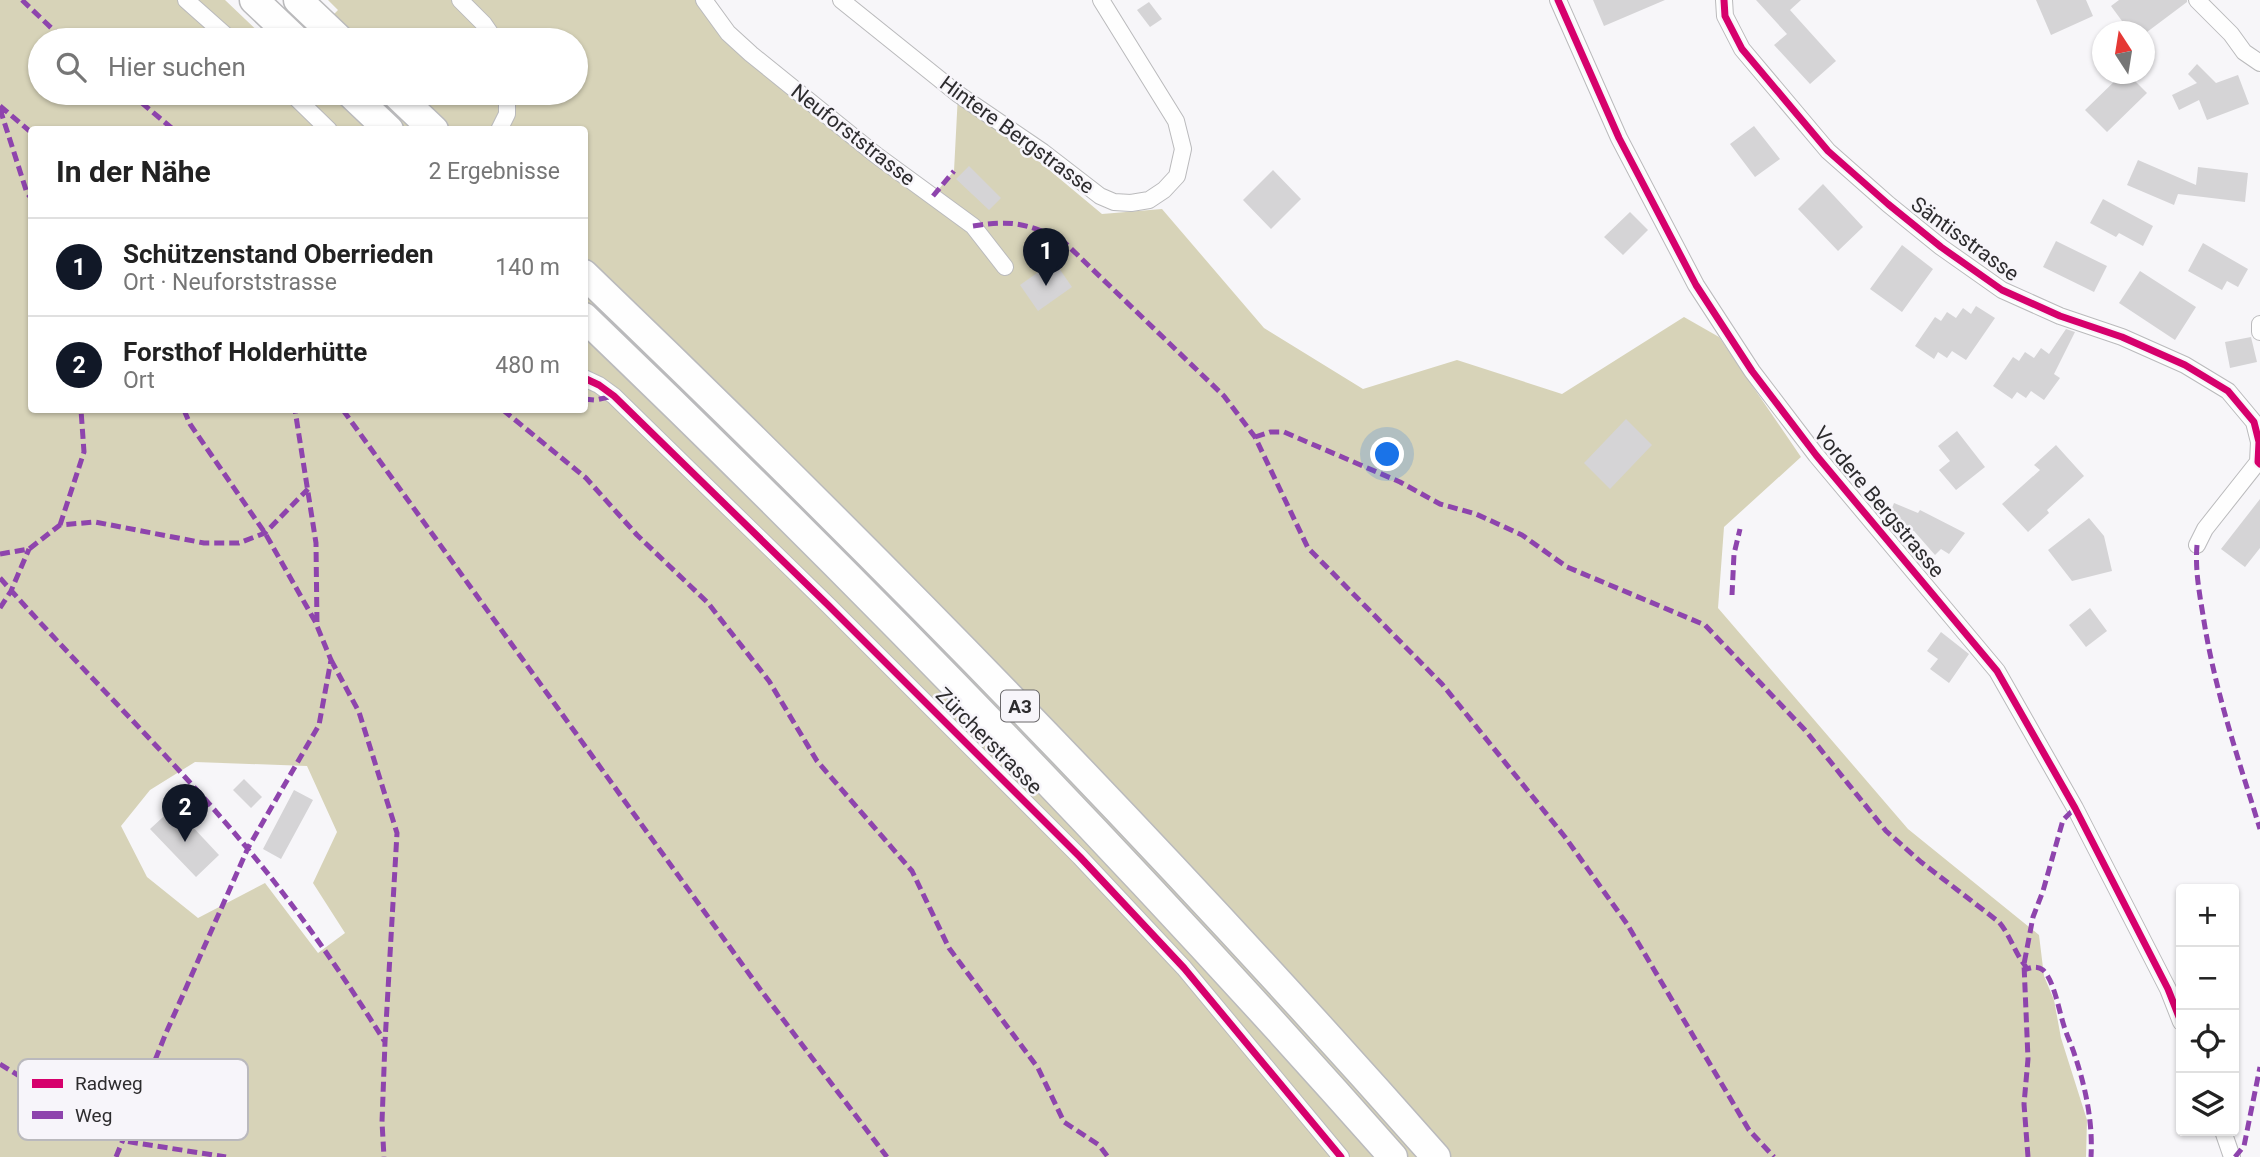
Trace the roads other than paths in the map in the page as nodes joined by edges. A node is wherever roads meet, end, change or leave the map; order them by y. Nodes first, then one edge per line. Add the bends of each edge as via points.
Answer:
1 (186, 0) edge
2 (254, 0) edge
3 (298, 0) edge
4 (460, 0) edge
5 (704, 0) edge
6 (841, 0) edge
7 (1101, 0) edge
8 (1558, 0) edge
9 (1724, 0) edge
10 (2197, 0) edge
11 (218, 28) edge
12 (283, 28) edge
13 (328, 28) edge
14 (487, 28) edge
15 (2260, 63) edge
16 (303, 105) edge
17 (363, 105) edge
18 (408, 105) edge
19 (507, 105) edge
20 (325, 126) edge
21 (385, 126) edge
22 (430, 126) edge
23 (501, 126) edge
24 (1005, 267) dead end
25 (588, 278) edge
26 (588, 321) edge
27 (2260, 324) edge
28 (2260, 332) edge
29 (588, 380) edge
30 (2259, 463) edge
31 (2197, 545) dead end
32 (2176, 1010) edge
33 (2224, 1136) edge
34 (1340, 1157) edge
35 (1393, 1157) edge
36 (1436, 1157) edge
37 (2232, 1157) edge

1 - 11 street
2 - 12 highway
3 - 13 highway
4 - 14 street
5 - 24 street, Neuforststrasse via 728,33 751,54 973,226
6 - 7 street, Hintere Bergstrasse via 958,94 1100,196 1114,202 1149,200 1177,176 1183,149 1177,121
8 - 32 street, Vordere Bergstrasse via 1619,138 1696,285 1752,371 1816,455 1997,671 2087,832
9 - 30 street, Säntisstrasse via 1725,16 1742,49 1828,150 1888,204 2002,290 2185,365 2228,391 2254,422
10 - 15 street via 2244,52
16 - 20 street
17 - 21 highway
18 - 22 highway
19 - 23 street
25 - 36 highway, A3 via 824,507 1061,748
26 - 35 highway, A3 via 809,536 1052,785
27 - 28 street
29 - 34 street, Zürcherstrasse via 624,406 1080,857 1184,968
30 - 31 street via 2205,528
33 - 37 street

